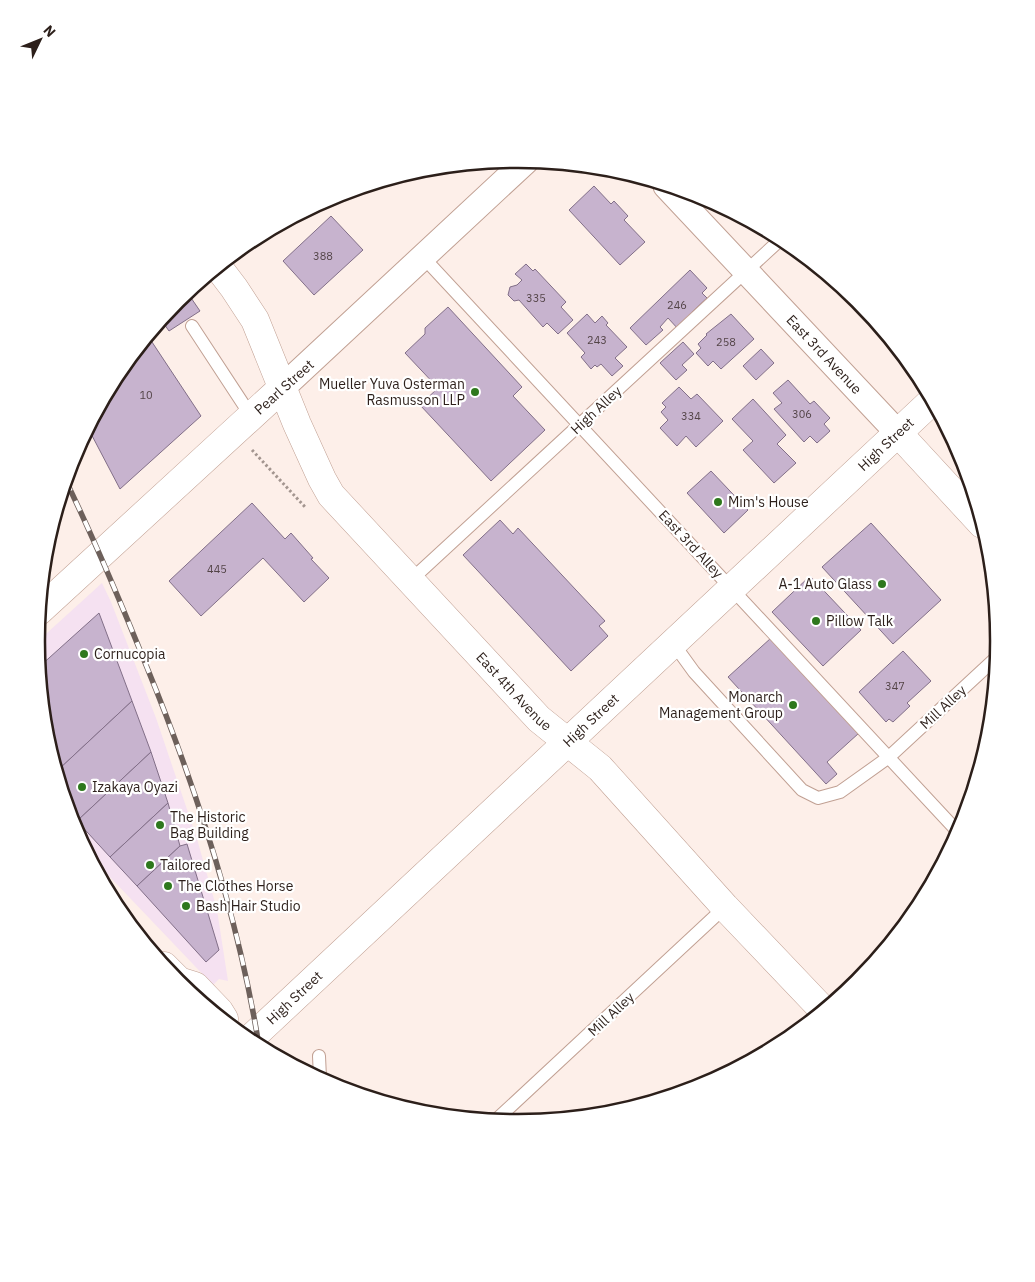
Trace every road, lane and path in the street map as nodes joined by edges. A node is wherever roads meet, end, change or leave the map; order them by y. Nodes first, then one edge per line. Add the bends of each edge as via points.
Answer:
1 (517, 168) edge
2 (676, 196) edge
3 (775, 245) edge
4 (423, 257) junction
5 (746, 271) junction
6 (222, 273) edge
7 (192, 326) dead end
8 (282, 388) junction
9 (927, 405) edge
10 (251, 416) junction
11 (580, 425) junction
12 (898, 433) junction
13 (972, 514) edge
14 (411, 580) junction
15 (731, 588) junction
16 (47, 603) edge
17 (673, 643) junction
18 (989, 664) edge
19 (567, 742) junction
20 (889, 757) junction
21 (952, 826) edge
22 (724, 907) junction
23 (818, 1005) edge
24 (255, 1034) edge
25 (319, 1056) dead end
26 (320, 1070) edge
27 (503, 1113) edge

1 - 4 street, Pearl Street
2 - 5 street, East 3rd Avenue
3 - 5 lane, High Alley
4 - 8 street, Pearl Street
4 - 11 lane, East 3rd Alley
5 - 11 lane, High Alley
5 - 12 street, East 3rd Avenue
6 - 8 street, East 4th Avenue via 255,320
7 - 10 lane
8 - 10 street, Pearl Street
8 - 14 street, East 4th Avenue via 331,494
9 - 12 street, High Street
10 - 16 street, Pearl Street
11 - 14 lane, High Alley
11 - 15 lane, East 3rd Alley
12 - 13 street, East 3rd Avenue
12 - 15 street, High Street
14 - 19 street, East 4th Avenue via 539,719
15 - 17 street, High Street
15 - 20 lane, East 3rd Alley
17 - 19 street, High Street
17 - 20 lane, Mill Alley via 694,672 802,790 818,798 840,792
18 - 20 lane, Mill Alley
19 - 22 street, East 4th Avenue via 600,768
19 - 24 street, High Street
20 - 21 lane, East 3rd Alley
22 - 23 street, East 4th Avenue
22 - 27 lane, Mill Alley
25 - 26 lane

